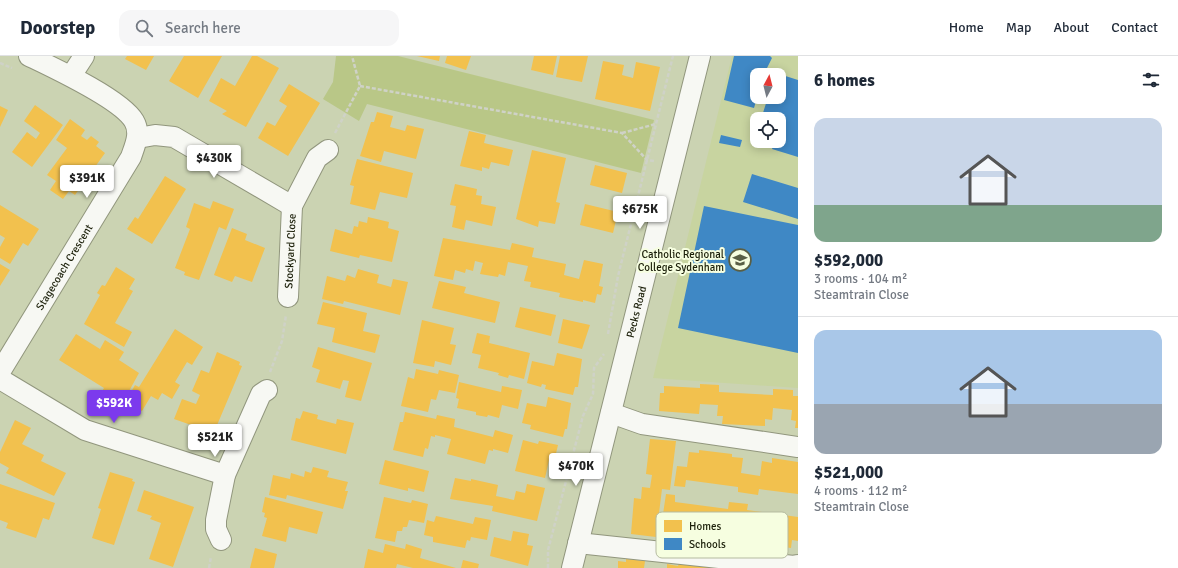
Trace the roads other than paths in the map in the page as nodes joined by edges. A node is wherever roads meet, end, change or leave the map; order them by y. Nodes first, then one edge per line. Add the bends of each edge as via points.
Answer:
1 (84, 56) edge
2 (700, 56) edge
3 (22, 62) edge
4 (71, 76) junction
5 (138, 138) junction
6 (328, 150) road end
7 (292, 206) junction
8 (288, 297) road end
9 (0, 372) edge
10 (0, 379) edge
11 (264, 392) road end
12 (611, 413) junction
13 (798, 447) edge
14 (225, 476) junction
15 (221, 540) dead end
16 (578, 542) junction
17 (656, 551) edge
18 (722, 558) edge
19 (798, 565) edge
20 (572, 568) edge

1 - 4 street
2 - 12 street, Pecks Road
3 - 4 street
4 - 5 street via 122,108 135,122
5 - 7 street, Stockyard Close via 155,135 174,137
5 - 9 street, Stagecoach Crescent via 131,157
6 - 7 street, Stockyard Close via 317,158
7 - 8 street, Stockyard Close
10 - 14 street via 85,430
11 - 14 street
12 - 13 street via 642,424
12 - 16 street, Pecks Road
14 - 15 street via 216,520 216,529
16 - 17 street
16 - 20 street, Pecks Road
18 - 19 street

